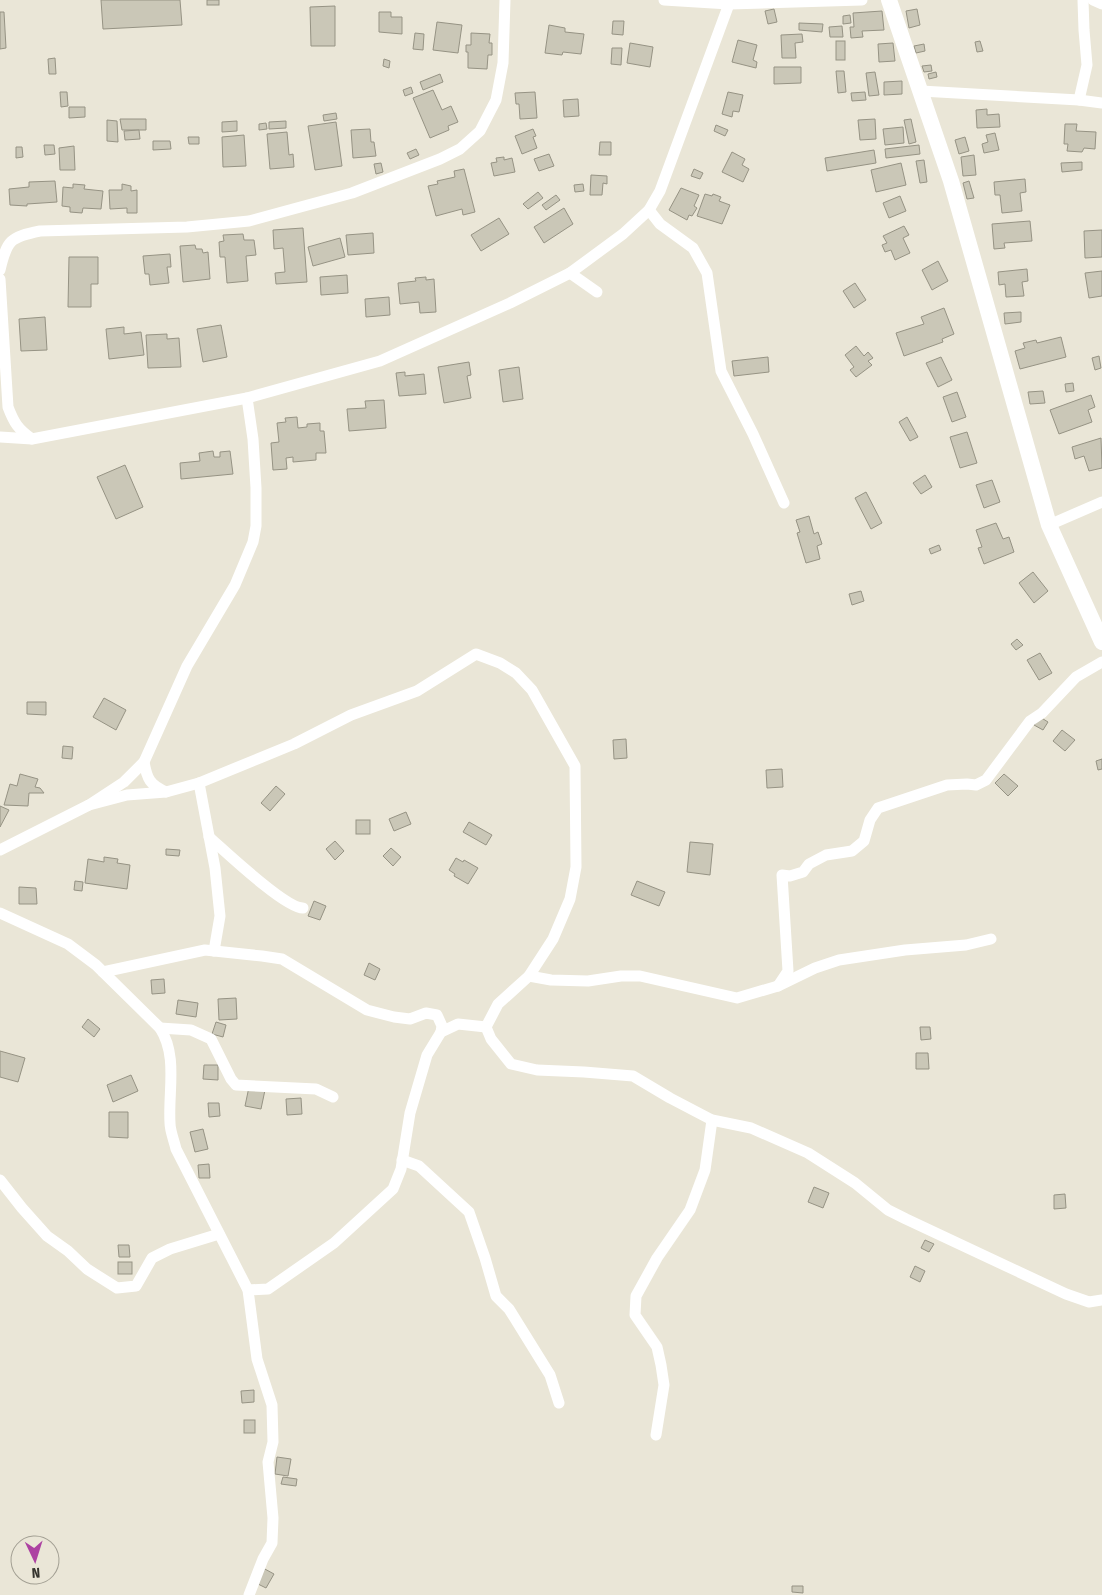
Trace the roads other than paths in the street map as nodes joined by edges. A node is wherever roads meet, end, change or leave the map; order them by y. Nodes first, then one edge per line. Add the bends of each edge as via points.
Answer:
1 (504, 0) edge
2 (664, 0) edge
3 (862, 0) edge
4 (889, 0) edge
5 (1083, 0) edge
6 (1093, 0) edge
7 (729, 4) junction
8 (1102, 4) edge
9 (921, 91) junction
10 (1079, 100) junction
11 (1102, 103) edge
12 (649, 210) junction
13 (0, 270) edge
14 (570, 273) junction
15 (0, 279) edge
16 (597, 292) dead end
17 (246, 398) junction
18 (0, 438) edge
19 (32, 439) junction
20 (1102, 502) edge
21 (784, 503) dead end
22 (1049, 525) junction
23 (1102, 642) edge
24 (1102, 662) edge
25 (144, 762) junction
26 (199, 783) junction
27 (166, 792) junction
28 (89, 804) junction
29 (209, 837) junction
30 (0, 850) edge
31 (303, 908) dead end
32 (0, 913) edge
33 (991, 939) dead end
34 (214, 951) junction
35 (103, 972) junction
36 (529, 976) junction
37 (778, 986) junction
38 (486, 1027) junction
39 (160, 1028) junction
40 (440, 1032) junction
41 (333, 1098) dead end
42 (712, 1120) junction
43 (402, 1160) junction
44 (0, 1180) edge
45 (219, 1234) junction
46 (248, 1290) junction
47 (1102, 1300) edge
48 (558, 1403) dead end
49 (656, 1435) dead end
50 (249, 1595) edge

1 - 13 street via 503,63 496,100 480,131 460,149 352,193 249,221 188,227 22,234 5,250
2 - 7 street
3 - 7 street
4 - 9 street
5 - 10 street via 1087,65
6 - 8 street
7 - 12 street via 660,191
9 - 10 street
9 - 22 street via 954,190
10 - 11 street
12 - 14 street via 623,234
12 - 21 street via 660,224 693,248 707,273 721,371
14 - 16 street
14 - 17 street via 380,361
15 - 19 street via 8,407 13,422
17 - 19 street
17 - 25 street via 256,488 256,526 252,542 235,585 187,666
18 - 19 street
20 - 22 street
22 - 23 street
24 - 37 street via 1076,677 1042,713 1030,721 986,780 976,786 947,785 878,808 870,820 864,842 852,851 826,855 809,864 803,872 782,875 788,971
25 - 27 street via 146,776 156,788
25 - 28 street via 124,782
26 - 27 street
26 - 29 street
26 - 36 street via 294,744 351,715 417,691 476,654 500,663 516,673 532,690 575,766 576,867 570,899 553,939
27 - 28 street via 126,795
28 - 30 street
29 - 31 street via 271,890 297,908
29 - 34 street via 220,916
32 - 35 street via 68,944
33 - 37 street via 966,945 839,960
34 - 35 street via 205,950
34 - 40 street via 282,959 367,1010 410,1019 426,1013 437,1015 442,1026
35 - 39 street
36 - 37 street via 588,981 640,976 737,998
36 - 38 street via 498,1004
38 - 40 street via 458,1024
38 - 42 street via 511,1064 537,1070 633,1076
39 - 41 street via 190,1030 211,1039 236,1085 316,1089
39 - 45 street via 167,1039 171,1059 170,1125 176,1149
40 - 43 street via 427,1055 410,1113
42 - 47 street via 751,1128 808,1153 855,1183 888,1210 1066,1294 1089,1302
42 - 49 street via 705,1170 690,1210 636,1296 635,1315 657,1347 664,1385
43 - 46 street via 393,1189 334,1243 268,1288
43 - 48 street via 419,1166 469,1212 496,1296 509,1310 550,1375
44 - 45 street via 47,1236 87,1269 117,1288 136,1286 152,1258
45 - 46 street
46 - 50 street via 257,1359 272,1405 273,1442 268,1462 272,1543

